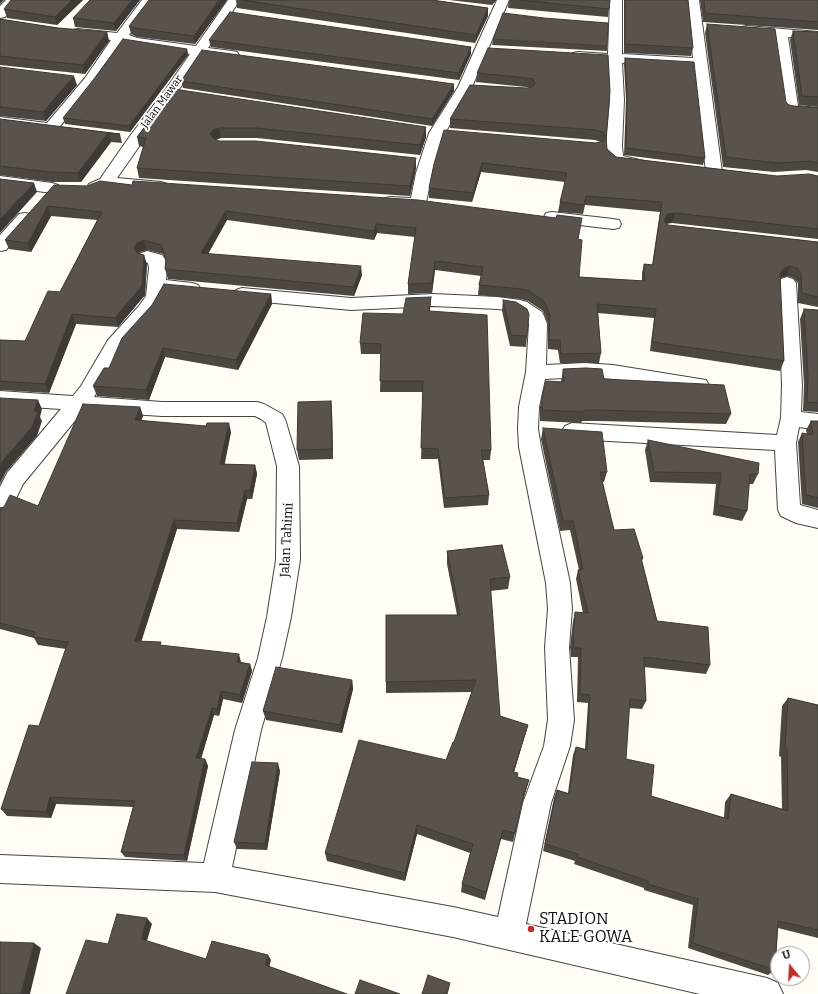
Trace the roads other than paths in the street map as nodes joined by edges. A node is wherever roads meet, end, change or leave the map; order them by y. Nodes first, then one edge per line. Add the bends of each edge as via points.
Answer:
1 (13, 0) edge
2 (149, 0) edge
3 (616, 0) edge
4 (693, 0) edge
5 (230, 6) edge
6 (494, 7) edge
7 (241, 14) edge
8 (513, 14) edge
9 (3, 20) edge
10 (696, 26) junction
11 (711, 27) edge
12 (734, 29) edge
13 (61, 31) edge
14 (780, 32) junction
15 (818, 36) edge
16 (121, 37) junction
17 (198, 50) junction
18 (568, 56) edge
19 (245, 57) edge
20 (614, 58) junction
21 (700, 63) junction
22 (75, 79) dead end
23 (90, 81) junction
24 (171, 92) junction
25 (187, 94) edge
26 (818, 112) edge
27 (0, 122) edge
28 (51, 128) junction
29 (66, 130) edge
30 (421, 130) edge
31 (437, 133) junction
32 (453, 134) edge
33 (120, 137) dead end
34 (135, 139) junction
35 (655, 166) edge
36 (714, 172) edge
37 (0, 181) edge
38 (106, 182) junction
39 (173, 187) edge
40 (56, 195) junction
41 (378, 201) edge
42 (535, 216) edge
43 (613, 224) dead end
44 (0, 246) edge
45 (147, 257) dead end
46 (787, 283) dead end
47 (157, 285) junction
48 (536, 372) junction
49 (718, 386) edge
50 (0, 398) edge
51 (78, 403) junction
52 (791, 418) junction
53 (818, 422) edge
54 (541, 430) junction
55 (785, 443) junction
56 (0, 509) edge
57 (818, 519) edge
58 (0, 869) edge
59 (215, 878) junction
60 (509, 935) junction
61 (767, 994) edge

1 - 9 street
2 - 16 street
3 - 20 street via 611,23
4 - 10 street
5 - 7 street
5 - 17 street, Jalan Mawar
6 - 8 street
6 - 31 street via 465,87
10 - 11 street
10 - 21 street
12 - 14 street
13 - 16 street
14 - 15 street
14 - 26 street via 791,110
16 - 17 street via 135,42
16 - 23 street
17 - 19 street
17 - 24 street, Jalan Mawar
18 - 20 street
20 - 21 street
20 - 35 street via 617,100 615,158 620,162
21 - 36 street
22 - 23 street
23 - 28 street
24 - 25 street
24 - 34 street, Jalan Mawar
27 - 28 street
28 - 29 street
30 - 31 street
31 - 32 street
31 - 41 street via 420,163 425,204
33 - 34 street
34 - 38 street, Jalan Mawar
37 - 40 street
38 - 39 street
38 - 40 street via 90,189
40 - 44 street
42 - 43 street
45 - 47 street via 156,259
46 - 52 street via 796,310
47 - 48 street via 351,304 433,300 520,306 535,316 538,324
47 - 51 street via 155,296 146,310 115,345
48 - 49 street via 613,372 675,383
48 - 54 street via 529,407
50 - 51 street, Jalan Tahimi
51 - 56 street via 15,479
51 - 59 street, Jalan Tahimi via 162,409 257,410 275,419 288,466 288,560 270,658 248,730
52 - 53 street
52 - 55 street
54 - 55 street
54 - 60 street via 531,453 558,583 560,609 557,647 561,720 557,746 537,803
55 - 57 street via 789,510
58 - 59 street
59 - 60 street via 453,922
60 - 61 street

